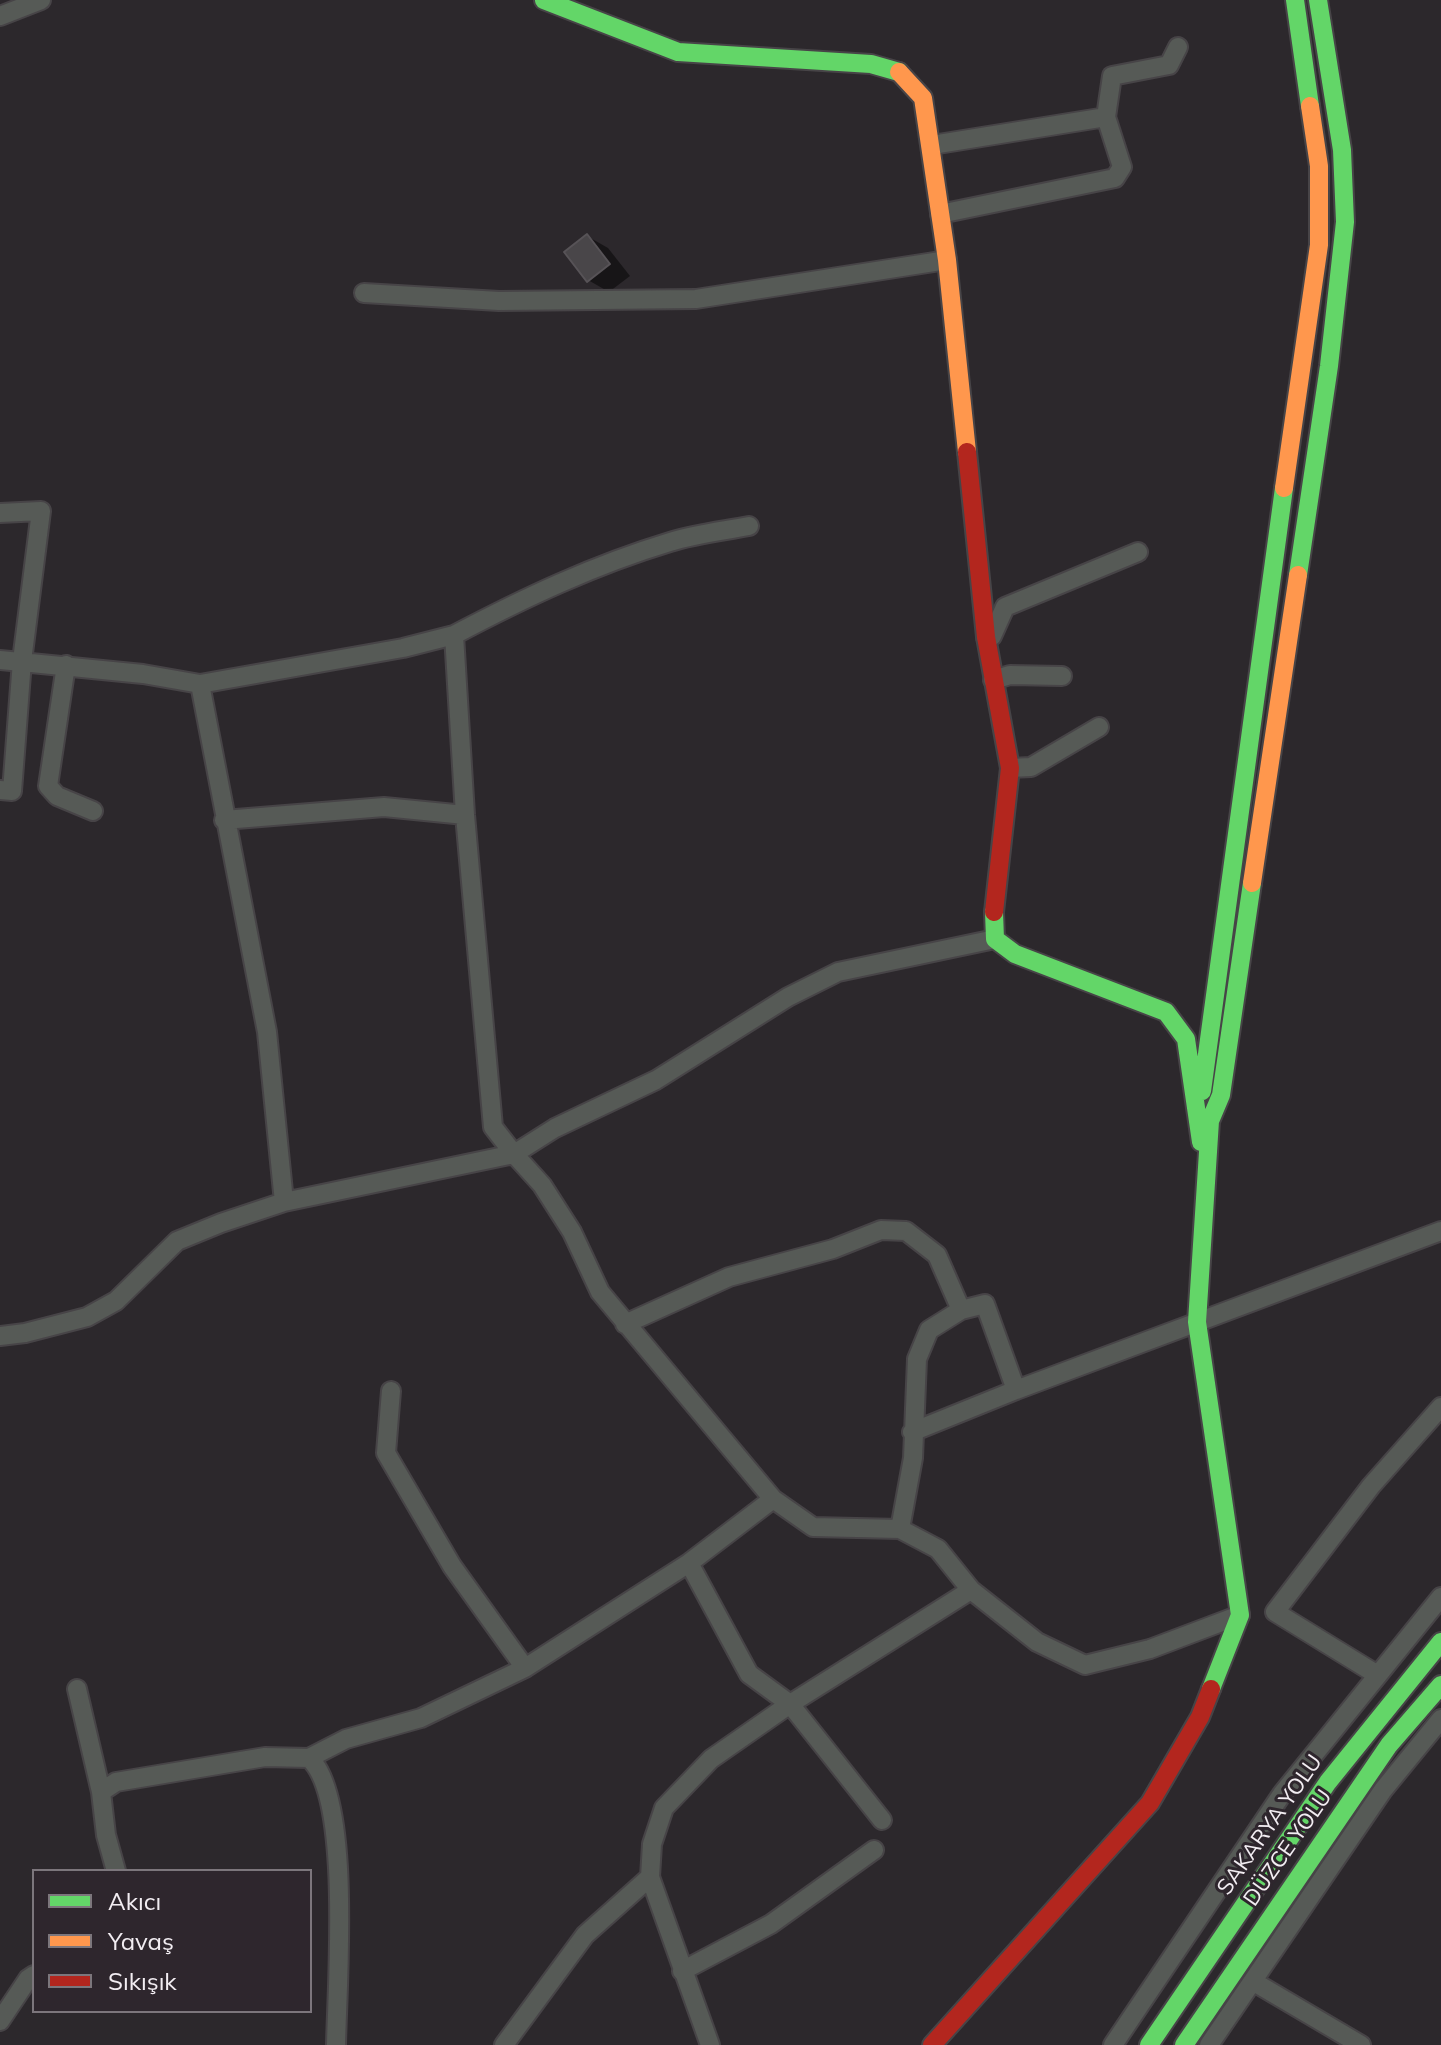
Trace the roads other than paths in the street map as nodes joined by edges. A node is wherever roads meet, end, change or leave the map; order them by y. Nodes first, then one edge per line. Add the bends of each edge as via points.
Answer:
1 (41, 0) edge
2 (544, 0) edge
3 (1295, 0) edge
4 (1318, 0) edge
5 (0, 16) edge
6 (1178, 47) dead end
7 (1106, 117) junction
8 (932, 145) junction
9 (940, 214) junction
10 (947, 260) junction
11 (364, 293) dead end
12 (0, 513) edge
13 (749, 526) dead end
14 (1138, 552) dead end
15 (454, 635) junction
16 (986, 637) junction
17 (0, 660) edge
18 (22, 661) junction
19 (66, 665) junction
20 (1062, 676) dead end
21 (993, 680) junction
22 (200, 684) junction
23 (1099, 727) dead end
24 (1010, 768) junction
25 (0, 790) edge
26 (93, 811) dead end
27 (465, 815) junction
28 (224, 820) junction
29 (995, 939) junction
30 (1210, 1121) junction
31 (514, 1154) junction
32 (1206, 1170) junction
33 (284, 1202) junction
34 (1441, 1231) edge
35 (961, 1310) junction
36 (1197, 1322) junction
37 (625, 1324) junction
38 (0, 1336) edge
39 (1016, 1390) junction
40 (391, 1391) dead end
41 (1441, 1407) edge
42 (912, 1432) junction
43 (773, 1499) junction
44 (900, 1529) junction
45 (689, 1563) junction
46 (971, 1590) junction
47 (1441, 1597) edge
48 (1240, 1615) junction
49 (1441, 1642) edge
50 (525, 1668) junction
51 (1376, 1674) junction
52 (1441, 1685) edge
53 (77, 1689) dead end
54 (790, 1704) junction
55 (1441, 1719) edge
56 (309, 1758) junction
57 (101, 1792) junction
58 (882, 1820) dead end
59 (874, 1850) dead end
60 (115, 1869) edge
61 (650, 1877) junction
62 (682, 1971) junction
63 (32, 1976) edge
64 (1254, 1982) junction
65 (0, 2021) edge
66 (336, 2045) edge
67 (504, 2045) edge
68 (710, 2045) edge
69 (932, 2045) edge
70 (1113, 2045) edge
71 (1149, 2045) edge
72 (1184, 2045) edge
73 (1209, 2045) edge
74 (1361, 2045) edge

1 - 5 street
2 - 8 main road via 678,52 871,64 904,73 923,98
3 - 30 main road via 1319,166 1319,245 1235,828 1202,1094
4 - 30 main road via 1339,125 1345,200 1337,302 1221,1095
6 - 7 street via 1169,65 1112,76
7 - 8 street
7 - 9 street via 1122,167 1115,178
8 - 9 main road
9 - 10 main road
10 - 11 street via 696,299 499,301
10 - 16 main road
12 - 18 street via 41,511
13 - 15 street via 673,541 591,569
14 - 16 street via 1005,607 992,636
15 - 22 street
15 - 27 street
16 - 21 main road
17 - 18 street
18 - 19 street
18 - 25 street via 12,791
19 - 22 street
19 - 26 street via 48,786 57,796
20 - 21 street via 1010,675
21 - 24 main road
22 - 28 street
23 - 24 street via 1031,767
24 - 29 main road
27 - 28 street via 384,807
27 - 31 street via 493,1127
28 - 33 street via 267,1032
29 - 31 street via 838,972 788,997 656,1080 555,1128
29 - 32 main road via 1015,954 1166,1012 1186,1039
30 - 32 main road
31 - 33 street
31 - 37 street via 542,1185 600,1292
32 - 36 main road
33 - 38 street via 177,1241 116,1301 87,1317
34 - 36 street
35 - 37 street via 937,1255 906,1231 881,1230 729,1277
35 - 39 street via 985,1304
35 - 42 street via 929,1330 917,1359
36 - 39 street
36 - 48 main road
37 - 43 street
39 - 42 street
40 - 50 street via 386,1453 452,1566
41 - 51 street via 1371,1486 1275,1612
42 - 44 street via 913,1458
43 - 44 street via 813,1527
43 - 45 street
44 - 46 street via 938,1549
45 - 50 street
45 - 54 street via 749,1674
46 - 48 street via 1037,1642 1085,1665 1150,1649
46 - 54 street
47 - 51 street
48 - 69 main road via 1200,1717 1150,1803
49 - 71 main road, SAKARYA YOLU via 1328,1782
50 - 56 street via 421,1718 346,1739
51 - 70 street via 1282,1794
52 - 72 main road, DÜZCE YOLU via 1389,1745
53 - 57 street
54 - 58 street
54 - 61 street via 711,1759 664,1808 652,1844
55 - 64 street via 1383,1790
56 - 57 street via 250,1760 116,1782
56 - 66 street via 321,1768 339,1854
57 - 60 street
59 - 62 street via 771,1924
61 - 62 street
61 - 67 street via 585,1935
62 - 68 street
63 - 65 street
64 - 73 street
64 - 74 street

